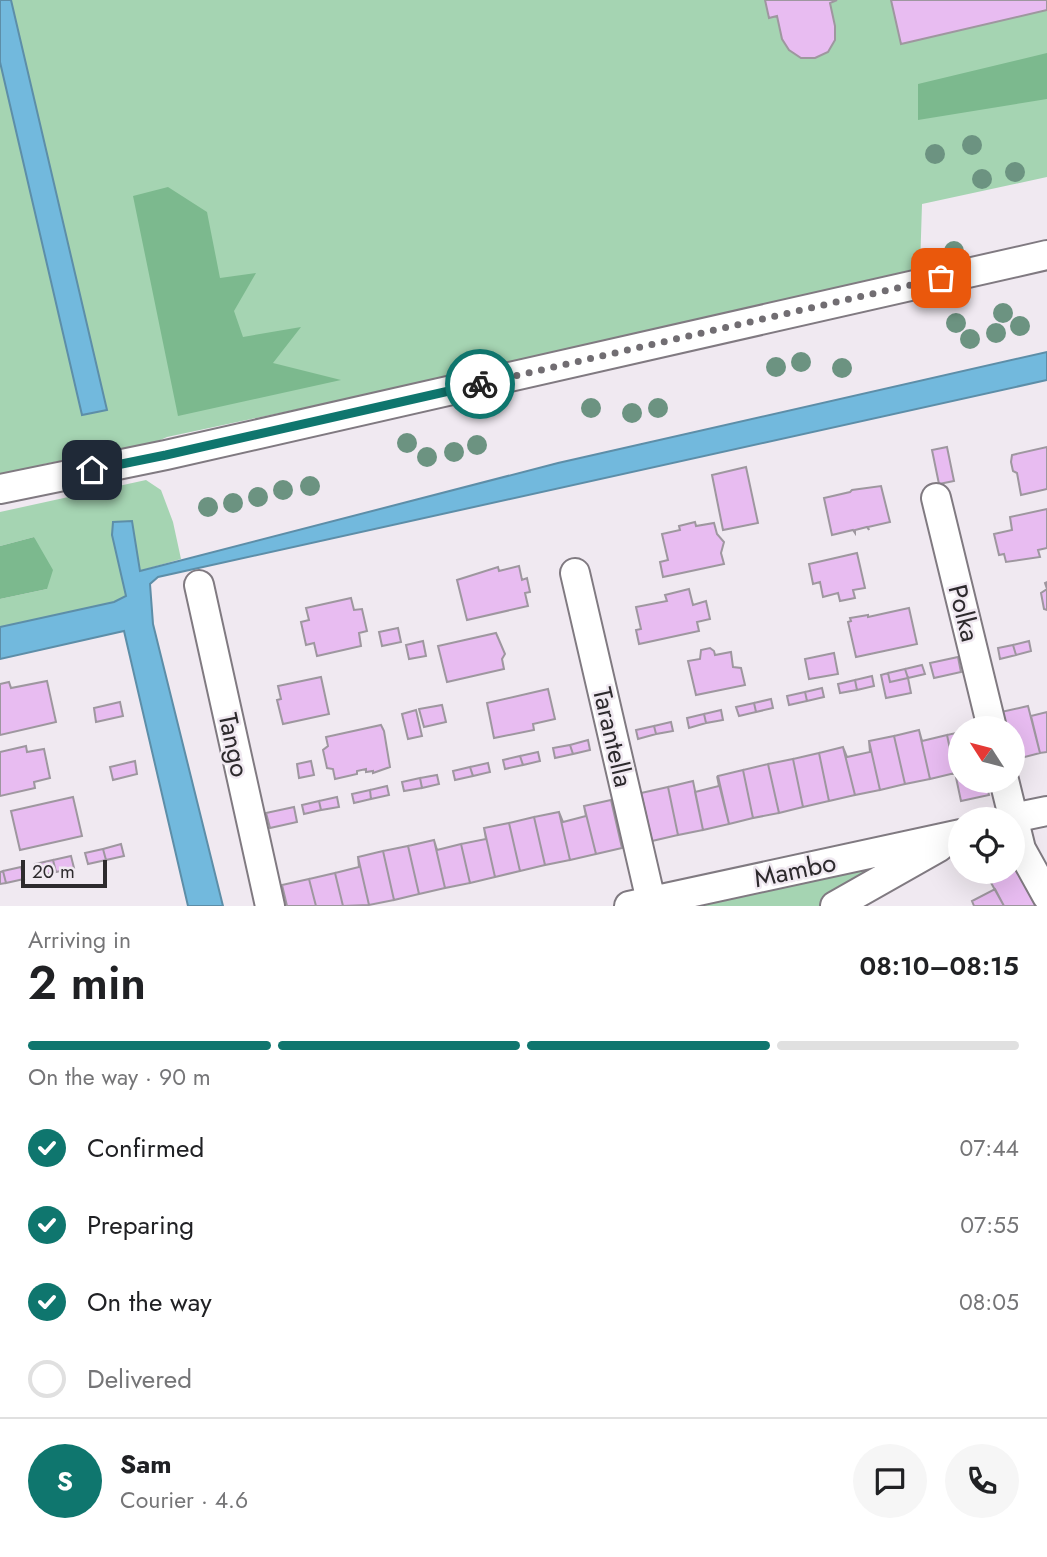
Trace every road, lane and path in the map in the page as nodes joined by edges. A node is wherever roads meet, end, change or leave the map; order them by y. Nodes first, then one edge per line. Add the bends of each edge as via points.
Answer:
1 (1047, 255) edge
2 (0, 489) edge
3 (936, 498) dead end
4 (575, 573) dead end
5 (199, 585) dead end
6 (989, 716) edge
7 (1047, 811) edge
8 (1025, 815) edge
9 (948, 837) edge
10 (948, 841) edge
11 (1025, 856) edge
12 (1047, 896) edge
13 (640, 904) edge
14 (270, 906) edge
15 (835, 906) edge

1 - 2 street
3 - 6 street, Polka
4 - 13 street, Tarantella
5 - 14 street, Tango
7 - 8 street
9 - 13 street, Mambo
10 - 15 street, Mambo
11 - 12 street

